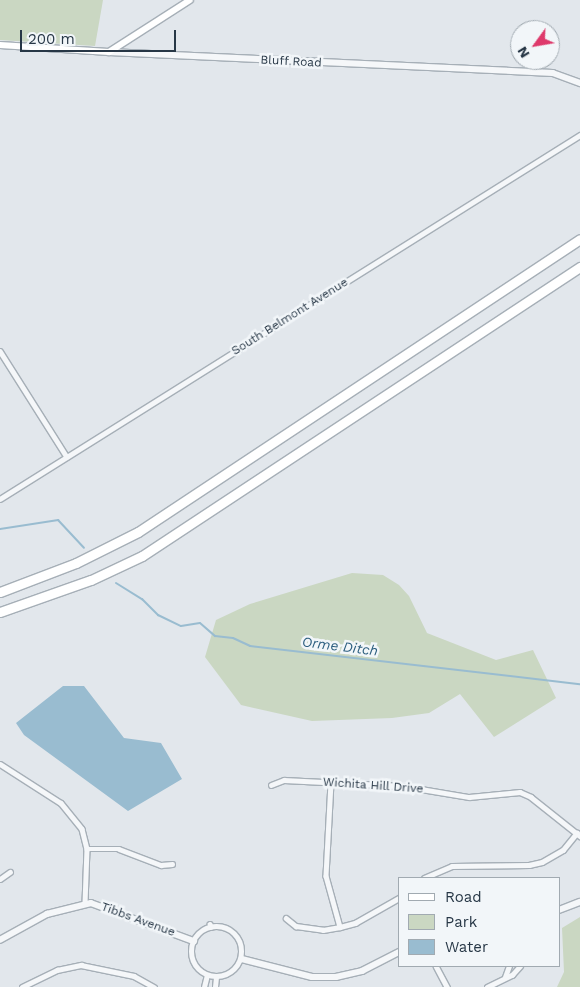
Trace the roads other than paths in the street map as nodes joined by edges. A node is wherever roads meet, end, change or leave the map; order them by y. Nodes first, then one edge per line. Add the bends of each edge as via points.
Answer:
1 (190, 0) edge
2 (0, 45) edge
3 (109, 52) junction
4 (580, 82) edge
5 (580, 135) edge
6 (580, 238) edge
7 (580, 267) edge
8 (0, 351) edge
9 (67, 457) junction
10 (0, 499) edge
11 (0, 592) edge
12 (0, 612) edge
13 (0, 764) edge
14 (331, 783) junction
15 (271, 785) dead end
16 (578, 834) edge
17 (87, 849) junction
18 (172, 864) dead end
19 (10, 872) dead end
20 (426, 877) edge
21 (0, 879) edge
22 (398, 899) edge
23 (580, 902) edge
24 (85, 904) junction
25 (560, 910) edge
26 (286, 918) dead end
27 (340, 927) junction
28 (0, 940) edge
29 (194, 941) junction
30 (398, 953) edge
31 (242, 960) junction
32 (436, 967) edge
33 (509, 967) edge
34 (519, 967) edge
35 (207, 975) junction
36 (216, 977) junction
37 (505, 977) junction
38 (32, 981) junction
39 (22, 987) edge
40 (36, 987) edge
41 (154, 987) edge
42 (204, 987) edge
43 (215, 987) edge
44 (446, 987) edge
45 (487, 987) edge

1 - 3 main road
2 - 3 main road, Bluff Road
3 - 4 street, Bluff Road via 553,73
5 - 9 street, South Belmont Avenue
6 - 11 highway via 146,527 90,557
7 - 12 highway via 142,556 91,580
8 - 9 street
9 - 10 street, South Belmont Avenue
13 - 17 street via 70,811 82,829
14 - 15 street, Wichita Hill Drive via 284,780
14 - 16 street, Wichita Hill Drive via 403,786 469,797 520,792 532,797
14 - 27 street via 326,876
16 - 20 street via 563,850 542,862 452,866
17 - 18 street via 119,849 161,865
17 - 24 street
19 - 21 street
22 - 27 street via 355,923
23 - 25 street
24 - 28 street, Tibbs Avenue via 47,914
24 - 29 street, Tibbs Avenue via 105,906
26 - 27 street via 296,926 324,930
29 - 31 street via 210,926 224,927 235,934 242,945
29 - 35 street via 192,957
30 - 31 street via 362,971 336,977 312,977
31 - 36 street via 232,973
32 - 44 street
33 - 37 street
34 - 37 street
35 - 36 street
35 - 42 street
36 - 43 street
37 - 45 street
38 - 39 street
38 - 40 street
38 - 41 street via 57,970 81,965 134,976

